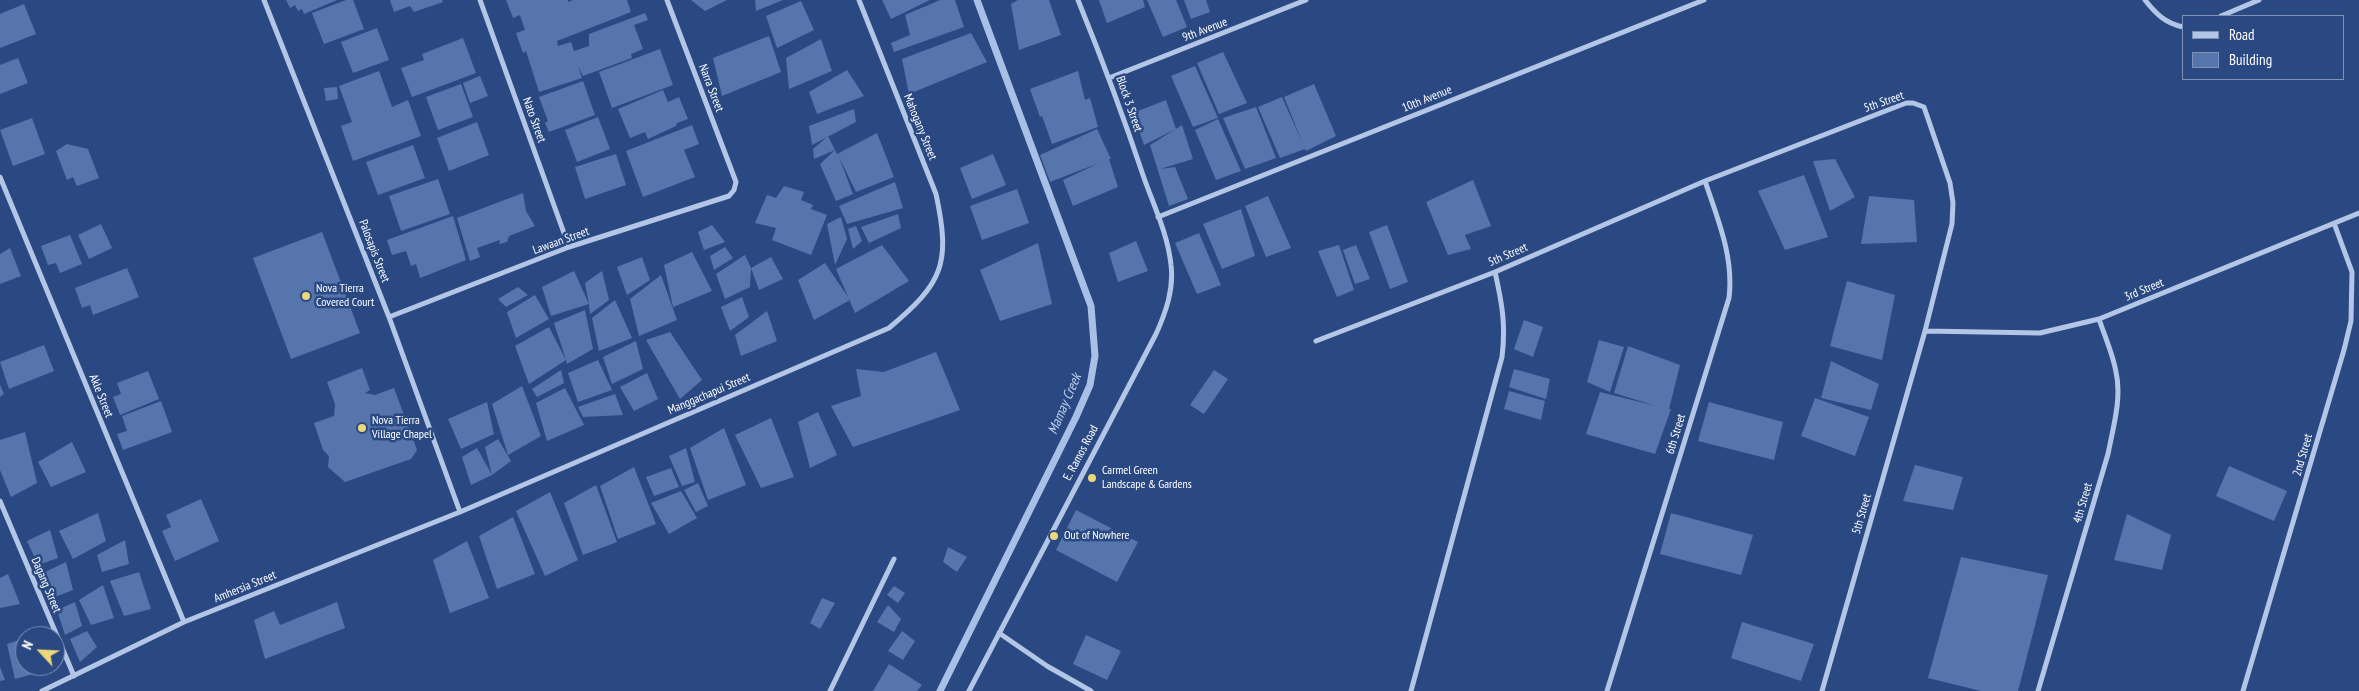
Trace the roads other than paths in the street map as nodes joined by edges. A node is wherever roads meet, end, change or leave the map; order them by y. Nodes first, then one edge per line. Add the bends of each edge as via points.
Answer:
1 (264, 0) edge
2 (480, 0) edge
3 (667, 0) edge
4 (859, 0) edge
5 (1078, 0) edge
6 (1306, 0) edge
7 (1704, 0) edge
8 (2145, 0) edge
9 (2259, 0) edge
10 (2223, 15) edge
11 (2182, 27) edge
12 (1110, 78) junction
13 (0, 177) edge
14 (1705, 181) junction
15 (736, 182) joint
16 (2359, 213) edge
17 (1158, 217) junction
18 (2334, 223) junction
19 (569, 247) junction
20 (942, 265) joint
21 (1495, 272) junction
22 (389, 318) junction
23 (2099, 319) junction
24 (1925, 331) junction
25 (1316, 341) dead end
26 (0, 501) edge
27 (460, 512) junction
28 (894, 558) dead end
29 (184, 622) junction
30 (1000, 633) junction
31 (74, 676) junction
32 (42, 691) edge
33 (830, 691) edge
34 (970, 691) edge
35 (1090, 691) edge
36 (1411, 691) edge
37 (1607, 691) edge
38 (1822, 691) edge
39 (2038, 691) edge
40 (2244, 691) edge

1 - 22 street, Palosapis Street
2 - 19 street, Nato Street
3 - 15 street, Narra Street
4 - 20 street, Mahogany Street via 936,194 944,242
5 - 12 street, Block 3 Street
6 - 12 street, 9th Avenue
7 - 17 street, 10th Avenue
8 - 11 street via 2156,15
9 - 10 street
12 - 17 street, Block 3 Street
13 - 29 street, Akle Street
14 - 21 street, 5th Street
14 - 24 street, 5th Street via 1906,103 1924,107 1950,183 1953,203 1952,224
14 - 37 street, 6th Street via 1727,246 1731,281 1729,298
15 - 19 street, Lawaan Street via 729,196
16 - 18 street, 3rd Street
17 - 30 street, E. Ramos Road via 1171,264 1171,285 1165,314
18 - 23 street, 3rd Street
18 - 40 street, 2nd Street via 2352,272 2351,320
19 - 22 street, Lawaan Street
20 - 27 street, Manggachapui Street via 915,306 888,328
21 - 25 street, 5th Street
21 - 36 street via 1503,307 1502,357
22 - 27 street, Palosapis Street
23 - 24 street, 3rd Street via 2040,333
23 - 39 street, 4th Street via 2116,372 2118,392 2114,421 2108,454
24 - 38 street, 5th Street
26 - 31 street, Dagang Street
27 - 29 street, Amhersia Street
28 - 33 street
29 - 31 street, Amhersia Street
30 - 34 street, E. Ramos Road
30 - 35 street
31 - 32 street, Amhersia Street

